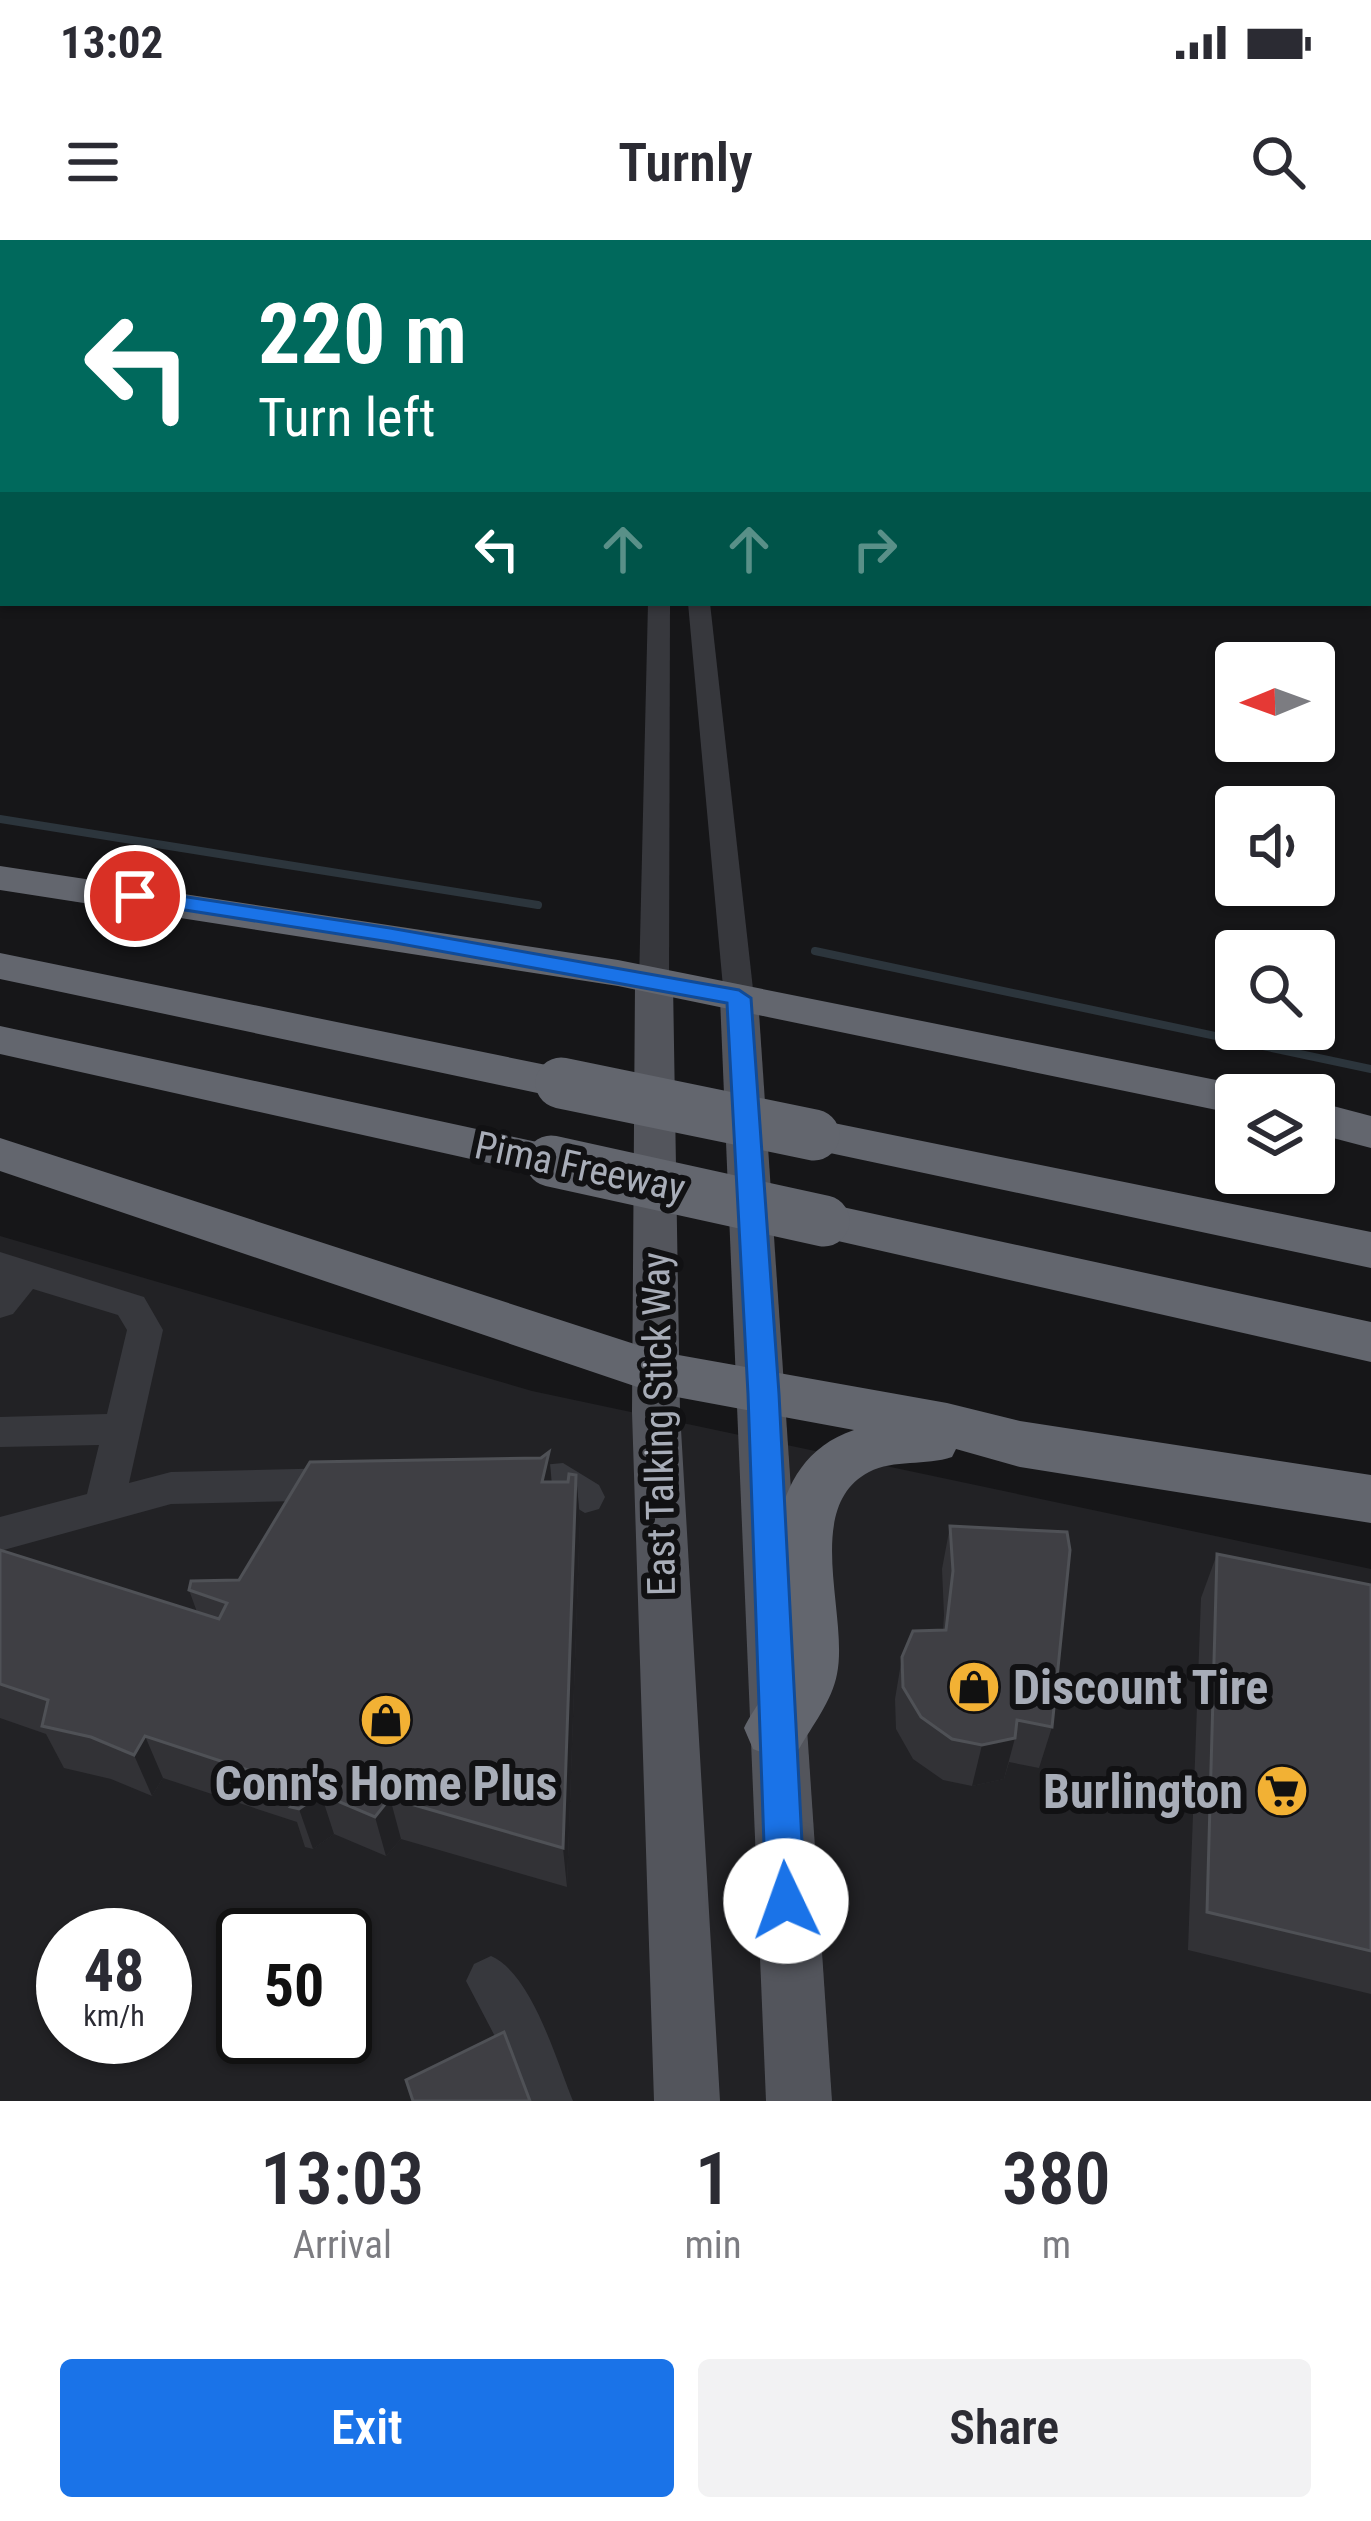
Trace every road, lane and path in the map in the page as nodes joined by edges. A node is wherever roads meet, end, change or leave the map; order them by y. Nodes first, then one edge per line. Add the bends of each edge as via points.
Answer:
1 (659, 606) edge
2 (698, 606) edge
3 (0, 878) edge
4 (0, 966) edge
5 (654, 983) junction
6 (739, 998) junction
7 (0, 1040) edge
8 (1215, 1095) edge
9 (1335, 1123) edge
10 (1371, 1132) edge
11 (0, 1154) edge
12 (1371, 1250) edge
13 (13, 1269) edge
14 (0, 1304) edge
15 (1371, 1342) edge
16 (655, 1372) junction
17 (764, 1394) junction
18 (122, 1430) junction
19 (0, 1432) edge
20 (1020, 1444) junction
21 (471, 1481) edge
22 (378, 1484) edge
23 (585, 1497) dead end
24 (1371, 1498) edge
25 (104, 1505) junction
26 (0, 1534) edge
27 (776, 1728) junction
28 (491, 1982) dead end
29 (547, 2101) edge
30 (687, 2101) edge
31 (799, 2101) edge

1 - 5 street, East Talking Stick Way
2 - 6 street
3 - 5 highway
4 - 12 highway, Pima Freeway, bridge
5 - 6 highway
5 - 16 main road, East Talking Stick Way
6 - 8 highway
6 - 17 main road
7 - 15 highway, Pima Freeway, bridge
9 - 10 highway
11 - 16 highway
13 - 14 street
13 - 18 street via 130,1306 145,1330
16 - 17 highway
16 - 30 main road, East Talking Stick Way
17 - 20 highway
17 - 27 main road
18 - 19 street
18 - 25 street
20 - 24 highway
20 - 27 highway via 888,1442 856,1449 830,1467 804,1522 806,1677
21 - 23 street via 563,1479
22 - 25 street via 171,1488
25 - 26 street
27 - 31 main road
28 - 29 street

